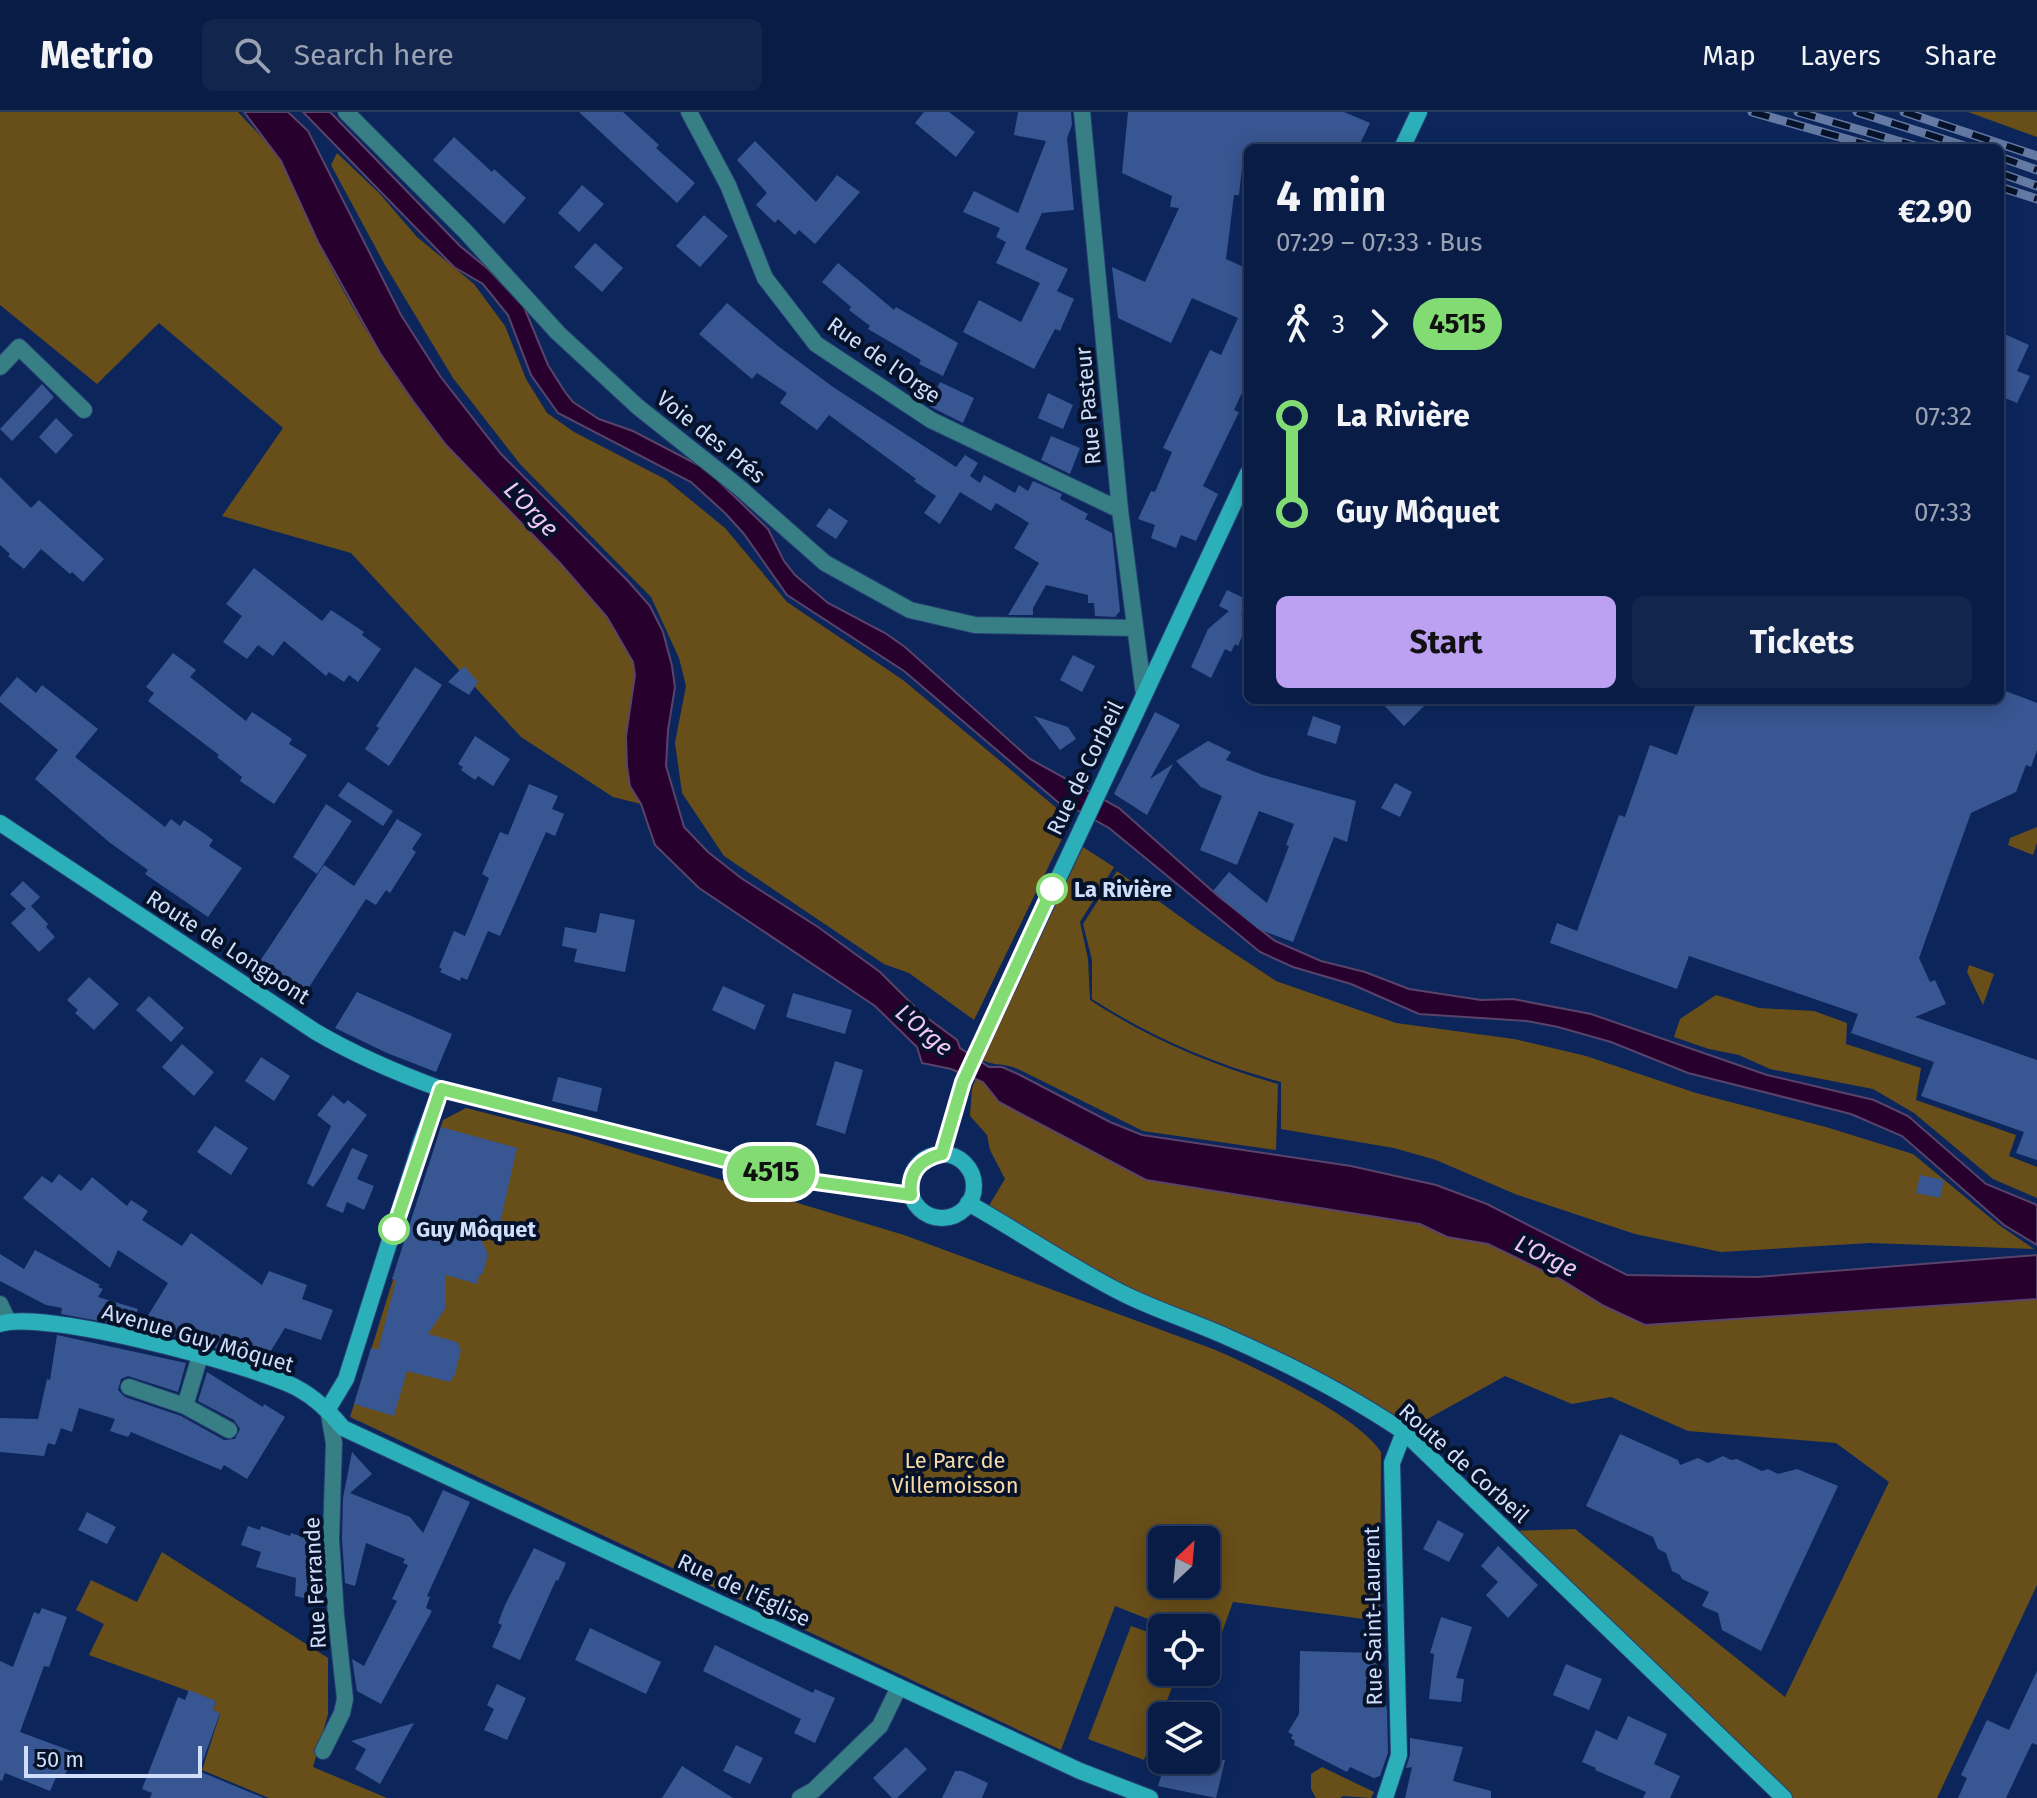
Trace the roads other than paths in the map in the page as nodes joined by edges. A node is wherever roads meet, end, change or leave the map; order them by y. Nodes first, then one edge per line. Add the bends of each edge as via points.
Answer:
1 (346, 112) edge
2 (689, 112) edge
3 (1082, 112) edge
4 (1419, 112) edge
5 (1404, 144) edge
6 (0, 367) edge
7 (84, 410) dead end
8 (1244, 482) edge
9 (1120, 510) junction
10 (1135, 628) junction
11 (1144, 695) junction
12 (0, 823) edge
13 (441, 1089) junction
14 (942, 1154) junction
15 (911, 1195) junction
16 (968, 1203) junction
17 (0, 1304) edge
18 (4, 1323) edge
19 (200, 1356) junction
20 (129, 1387) dead end
21 (185, 1406) junction
22 (328, 1409) junction
23 (229, 1430) dead end
24 (1404, 1432) junction
25 (899, 1687) junction
26 (323, 1751) dead end
27 (800, 1798) edge
28 (1150, 1798) edge
29 (1385, 1798) edge
30 (1784, 1798) edge

1 - 10 street, Voie des Prés via 558,333 825,563 910,610 975,625
2 - 9 street, Rue de l'Orge via 728,185 765,278 816,344 931,420
3 - 9 street, Rue Pasteur
4 - 5 main road
6 - 7 street via 19,347
8 - 11 main road, Rue de Corbeil
9 - 10 street, Rue Pasteur
10 - 11 street, Rue Pasteur
11 - 14 main road, Rue de Corbeil via 963,1082
12 - 13 main road, Route de Longpont via 316,1032 357,1056
13 - 15 main road, Route de Longpont via 809,1181
13 - 22 main road via 346,1379
14 - 15 main road via 916,1168
14 - 16 main road via 958,1159 970,1172 973,1188
15 - 16 main road via 921,1210 937,1218 955,1215
16 - 24 main road, Route de Corbeil via 1128,1296 1319,1379
17 - 18 street
18 - 19 main road, Avenue Guy Môquet via 25,1320 94,1330
19 - 21 street
19 - 22 main road, Avenue Guy Môquet via 297,1388
20 - 21 street
21 - 23 street
22 - 25 main road, Rue de l'Église via 343,1428
22 - 26 street, Rue Ferrande via 334,1443 331,1539 345,1699
24 - 29 main road, Rue Saint-Laurent via 1392,1463 1399,1755
24 - 30 main road, Route de Corbeil
25 - 27 street via 880,1726
25 - 28 main road, Rue de l'Église

